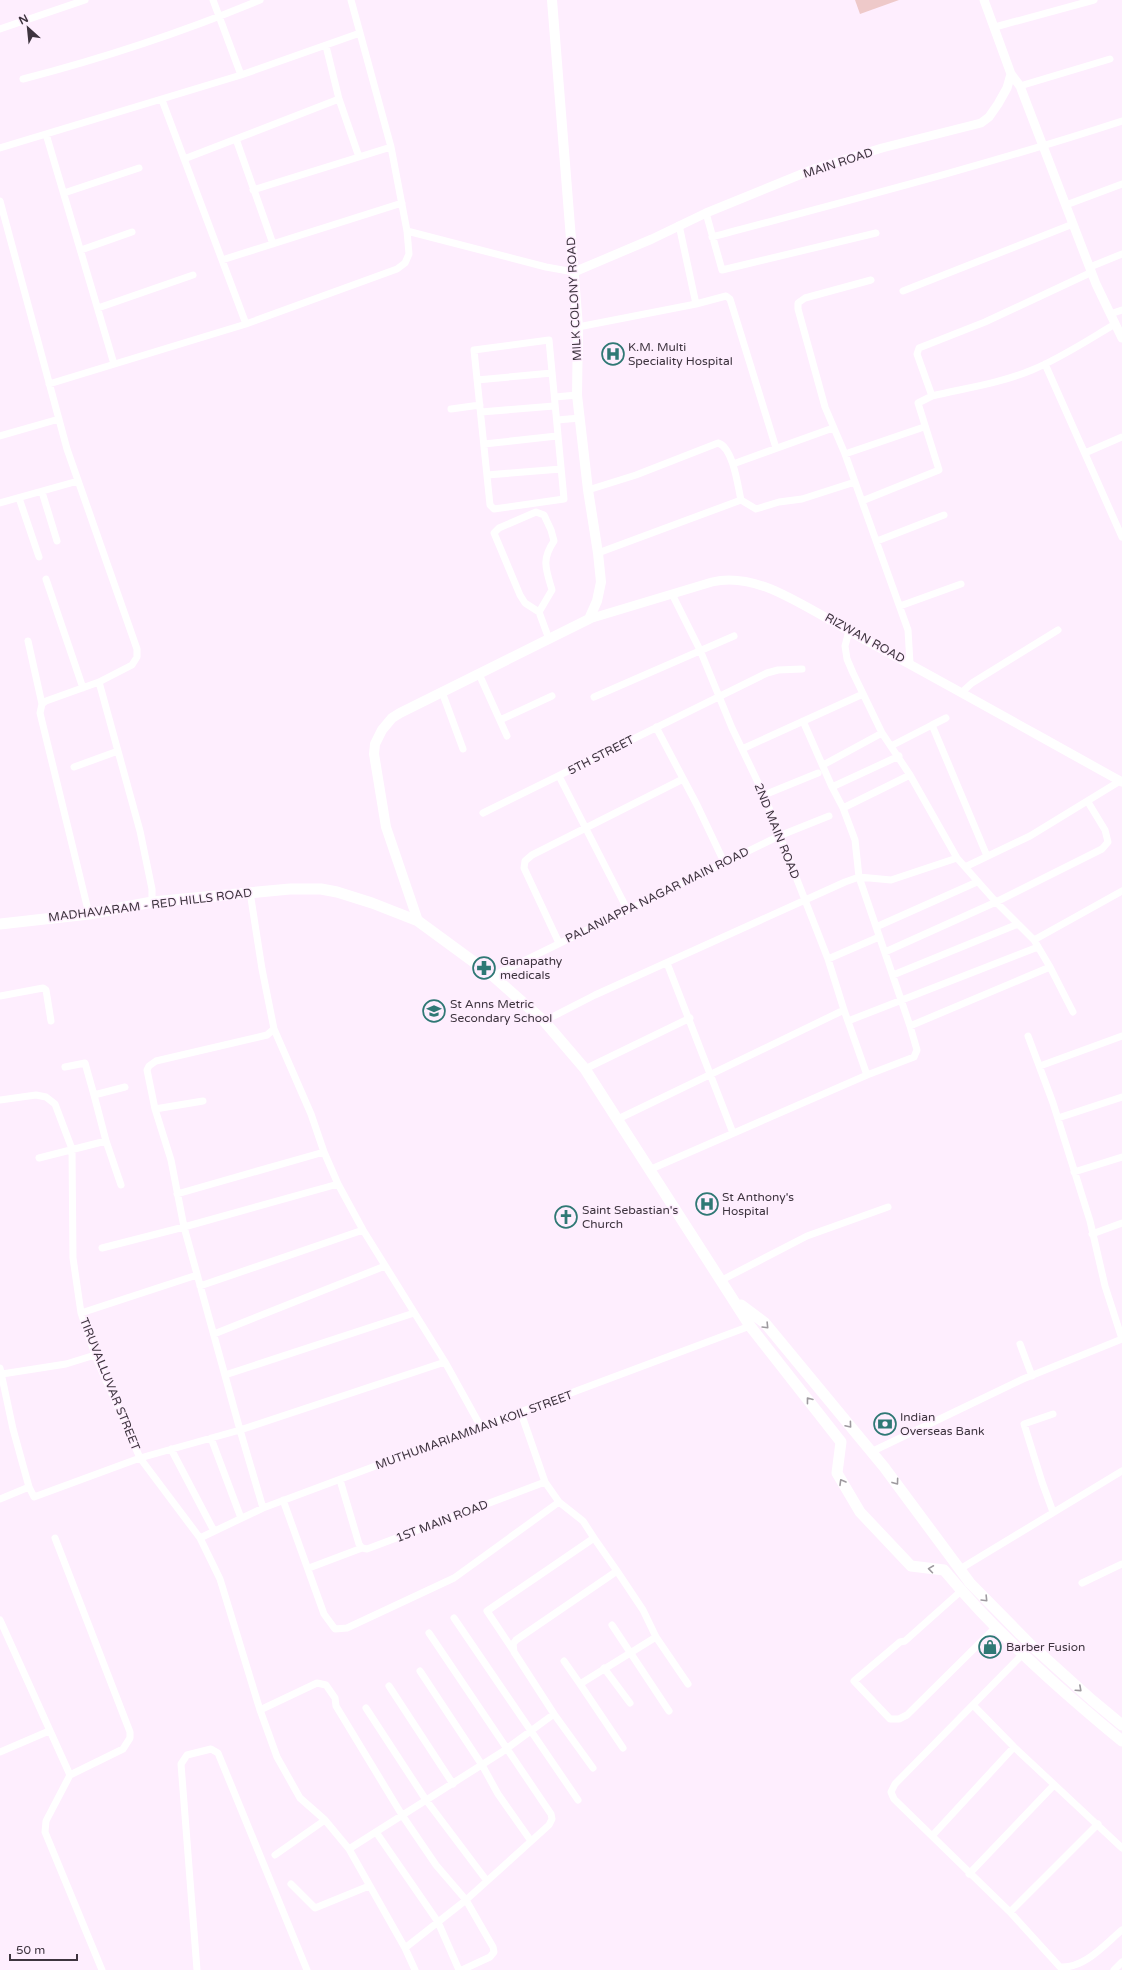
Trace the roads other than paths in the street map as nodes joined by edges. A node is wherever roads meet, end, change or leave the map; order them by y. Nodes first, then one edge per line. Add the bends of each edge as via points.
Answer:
1 (85, 0) edge
2 (213, 0) edge
3 (260, 0) edge
4 (351, 0) edge
5 (552, 0) edge
6 (984, 0) edge
7 (1094, 0) edge
8 (219, 17) junction
9 (995, 27) junction
10 (0, 29) edge
11 (360, 33) junction
12 (326, 46) junction
13 (1110, 59) dead end
14 (1011, 74) junction
15 (241, 75) junction
16 (23, 79) dead end
17 (1020, 86) junction
18 (339, 99) junction
19 (162, 100) junction
20 (1122, 121) edge
21 (46, 134) junction
22 (236, 139) junction
23 (1044, 146) junction
24 (391, 147) junction
25 (0, 148) edge
26 (359, 157) junction
27 (184, 159) junction
28 (139, 168) dead end
29 (1122, 184) edge
30 (253, 190) junction
31 (64, 193) junction
32 (0, 201) edge
33 (402, 203) junction
34 (1066, 205) junction
35 (706, 213) junction
36 (1074, 224) junction
37 (679, 225) junction
38 (132, 232) dead end
39 (407, 232) junction
40 (876, 233) dead end
41 (712, 237) junction
42 (272, 244) junction
43 (81, 250) junction
44 (1122, 254) edge
45 (222, 260) junction
46 (1091, 270) junction
47 (574, 272) junction
48 (193, 275) dead end
49 (871, 280) dead end
50 (903, 291) dead end
51 (696, 304) junction
52 (98, 308) junction
53 (1122, 310) edge
54 (1110, 314) junction
55 (246, 324) junction
56 (1115, 324) junction
57 (578, 327) junction
58 (1122, 338) edge
59 (114, 364) junction
60 (1045, 364) junction
61 (552, 373) junction
62 (477, 380) junction
63 (49, 384) junction
64 (577, 395) junction
65 (932, 396) junction
66 (555, 397) junction
67 (554, 406) junction
68 (480, 408) junction
69 (452, 409) dead end
70 (580, 418) junction
71 (59, 419) junction
72 (557, 420) junction
73 (924, 427) junction
74 (833, 428) junction
75 (0, 436) edge
76 (557, 436) junction
77 (1122, 437) edge
78 (484, 444) junction
79 (776, 448) junction
80 (1085, 453) junction
81 (845, 454) junction
82 (733, 464) junction
83 (561, 469) junction
84 (487, 475) junction
85 (78, 481) junction
86 (855, 482) junction
87 (588, 490) junction
88 (42, 492) junction
89 (19, 498) junction
90 (740, 500) junction
91 (862, 501) junction
92 (0, 503) edge
93 (944, 515) dead end
94 (1122, 537) edge
95 (57, 540) dead end
96 (877, 541) junction
97 (598, 552) junction
98 (39, 557) dead end
99 (46, 579) dead end
100 (960, 584) dead end
101 (672, 594) junction
102 (900, 606) junction
103 (539, 612) junction
104 (589, 619) junction
105 (1058, 630) dead end
106 (849, 631) junction
107 (734, 636) dead end
108 (549, 639) junction
109 (28, 641) dead end
110 (700, 650) junction
111 (910, 663) junction
112 (802, 669) dead end
113 (479, 674) junction
114 (99, 682) junction
115 (83, 688) junction
116 (442, 692) junction
117 (961, 693) junction
118 (863, 694) junction
119 (552, 696) dead end
120 (594, 697) dead end
121 (719, 697) junction
122 (42, 704) junction
123 (946, 718) dead end
124 (500, 720) junction
125 (803, 721) junction
126 (932, 725) junction
127 (656, 727) junction
128 (882, 734) junction
129 (507, 736) dead end
130 (891, 746) junction
131 (463, 748) dead end
132 (742, 749) junction
133 (118, 751) junction
134 (898, 756) junction
135 (823, 765) junction
136 (74, 767) dead end
137 (818, 773) dead end
138 (910, 775) junction
139 (559, 776) junction
140 (683, 779) junction
141 (1121, 781) edge
142 (832, 787) junction
143 (764, 795) junction
144 (1088, 802) junction
145 (843, 808) junction
146 (483, 813) dead end
147 (829, 816) dead end
148 (586, 828) junction
149 (779, 836) junction
150 (987, 856) junction
151 (956, 858) junction
152 (724, 862) junction
153 (965, 867) junction
154 (859, 877) junction
155 (977, 882) junction
156 (1122, 890) edge
157 (250, 892) junction
158 (805, 901) junction
159 (152, 902) junction
160 (996, 902) junction
161 (627, 909) junction
162 (89, 914) junction
163 (418, 921) junction
164 (0, 924) edge
165 (1018, 924) junction
166 (876, 927) junction
167 (880, 937) junction
168 (559, 943) junction
169 (1036, 943) junction
170 (885, 952) junction
171 (828, 959) junction
172 (667, 963) junction
173 (1050, 967) junction
174 (893, 975) junction
175 (493, 976) junction
176 (0, 996) edge
177 (901, 1000) junction
178 (844, 1010) junction
179 (1072, 1012) dead end
180 (690, 1018) junction
181 (51, 1021) dead end
182 (544, 1021) junction
183 (848, 1021) junction
184 (910, 1026) junction
185 (274, 1029) junction
186 (1028, 1036) dead end
187 (1122, 1036) edge
188 (1040, 1066) junction
189 (65, 1067) dead end
190 (585, 1069) junction
191 (712, 1074) junction
192 (867, 1075) junction
193 (125, 1087) dead end
194 (94, 1095) junction
195 (1122, 1097) edge
196 (0, 1100) edge
197 (203, 1101) dead end
198 (155, 1109) junction
199 (1058, 1118) junction
200 (618, 1119) junction
201 (733, 1133) junction
202 (106, 1141) junction
203 (72, 1149) junction
204 (324, 1152) junction
205 (1122, 1157) edge
206 (39, 1158) dead end
207 (649, 1170) junction
208 (1074, 1172) junction
209 (338, 1184) junction
210 (121, 1185) dead end
211 (177, 1194) junction
212 (888, 1207) dead end
213 (1122, 1223) edge
214 (184, 1227) junction
215 (364, 1230) junction
216 (1092, 1234) junction
217 (102, 1248) dead end
218 (385, 1266) junction
219 (197, 1275) junction
220 (722, 1280) junction
221 (200, 1286) junction
222 (736, 1301) junction
223 (81, 1313) junction
224 (414, 1313) junction
225 (750, 1326) junction
226 (214, 1334) junction
227 (1122, 1339) edge
228 (1020, 1344) dead end
229 (95, 1355) junction
230 (445, 1362) junction
231 (1, 1371) edge
232 (225, 1375) junction
233 (1032, 1376) junction
234 (521, 1413) junction
235 (1053, 1414) dead end
236 (481, 1427) junction
237 (240, 1430) junction
238 (211, 1438) junction
239 (171, 1449) junction
240 (871, 1452) junction
241 (140, 1458) junction
242 (1122, 1472) edge
243 (340, 1480) junction
244 (545, 1482) junction
245 (29, 1487) junction
246 (0, 1499) edge
247 (283, 1500) junction
248 (559, 1502) junction
249 (263, 1508) junction
250 (1053, 1512) junction
251 (241, 1518) junction
252 (214, 1531) junction
253 (55, 1538) dead end
254 (200, 1538) junction
255 (594, 1538) junction
256 (362, 1548) junction
257 (1122, 1564) edge
258 (309, 1568) junction
259 (960, 1570) junction
260 (617, 1571) junction
261 (1082, 1583) dead end
262 (961, 1591) junction
263 (454, 1618) dead end
264 (0, 1620) edge
265 (612, 1625) dead end
266 (996, 1627) junction
267 (429, 1633) dead end
268 (656, 1637) junction
269 (514, 1652) junction
270 (629, 1653) junction
271 (1022, 1654) junction
272 (564, 1661) dead end
273 (604, 1668) junction
274 (420, 1671) dead end
275 (580, 1684) junction
276 (688, 1684) dead end
277 (389, 1686) dead end
278 (630, 1703) dead end
279 (973, 1705) junction
280 (366, 1708) dead end
281 (260, 1710) junction
282 (669, 1711) dead end
283 (554, 1714) junction
284 (1122, 1725) edge
285 (49, 1731) junction
286 (530, 1731) junction
287 (1122, 1741) edge
288 (1014, 1747) junction
289 (623, 1748) dead end
290 (506, 1749) junction
291 (0, 1752) edge
292 (482, 1765) junction
293 (593, 1768) dead end
294 (70, 1775) junction
295 (453, 1784) junction
296 (1054, 1785) junction
297 (426, 1800) junction
298 (578, 1800) dead end
299 (402, 1815) junction
300 (325, 1820) junction
301 (1098, 1824) junction
302 (376, 1832) junction
303 (932, 1836) junction
304 (531, 1841) junction
305 (1122, 1848) edge
306 (349, 1849) junction
307 (275, 1855) dead end
308 (969, 1874) junction
309 (487, 1880) junction
310 (291, 1884) dead end
311 (369, 1886) junction
312 (466, 1900) junction
313 (1010, 1912) junction
314 (438, 1922) junction
315 (1122, 1930) edge
316 (406, 1948) junction
317 (1122, 1962) edge
318 (102, 1970) edge
319 (197, 1970) edge
320 (307, 1970) edge
321 (415, 1970) edge
322 (459, 1970) edge
323 (462, 1970) edge
324 (1114, 1970) edge

1 - 10 street
2 - 8 street
3 - 8 street
4 - 11 street
5 - 47 main road, MILK COLONY ROAD
6 - 9 street
7 - 9 street
8 - 15 street
8 - 16 street via 87,62
9 - 14 street
11 - 12 street
11 - 24 street
12 - 15 street
12 - 18 street
13 - 17 street
14 - 17 street
14 - 35 street, MAIN ROAD via 998,104 981,122 814,169
15 - 19 street
17 - 23 street
18 - 22 street
18 - 26 street
19 - 21 street
19 - 27 street
20 - 23 street
21 - 25 street
21 - 31 street
22 - 27 street
22 - 30 street
23 - 34 street
23 - 41 street via 944,176
24 - 26 street
24 - 33 street
26 - 30 street
27 - 45 street
28 - 31 street
29 - 34 street
30 - 42 street
31 - 43 street
32 - 63 street
33 - 39 street
33 - 42 street
34 - 36 street
35 - 37 street, MAIN ROAD
35 - 41 street
36 - 46 street
36 - 50 street
37 - 47 street, MAIN ROAD
37 - 51 street
38 - 43 street
39 - 47 street via 546,268
39 - 55 street via 408,254 405,263 397,269
40 - 41 street via 722,270
42 - 45 street
43 - 52 street
44 - 46 street
45 - 55 street
46 - 54 street
46 - 65 street via 985,322 919,348 917,354
47 - 57 main road, MILK COLONY ROAD
48 - 52 street
49 - 74 street via 805,298 798,305
51 - 57 street
51 - 79 street via 724,296 729,297
52 - 59 street
53 - 54 street
54 - 56 street
55 - 59 street
56 - 58 street
56 - 60 street
57 - 64 main road, MILK COLONY ROAD
59 - 63 street
60 - 65 street via 996,382
60 - 80 street
61 - 62 street
61 - 62 street via 549,340 474,350
61 - 66 street
62 - 68 street
63 - 71 street
64 - 66 street
64 - 70 main road, MILK COLONY ROAD
65 - 73 street via 918,402
66 - 67 street
67 - 68 street
67 - 72 street
68 - 69 street
68 - 78 street
70 - 72 street
70 - 87 main road, MILK COLONY ROAD
71 - 75 street
71 - 85 street
72 - 76 street
73 - 81 street
73 - 91 street via 939,470
74 - 79 street
74 - 81 street
76 - 78 street
76 - 83 street
77 - 80 street
78 - 84 street
79 - 82 street
80 - 94 street
81 - 86 street
82 - 87 street via 725,448 718,443 636,475
82 - 90 street
83 - 84 street
83 - 84 street via 564,499 494,509 490,506
85 - 88 street
85 - 114 street via 137,649 137,657 132,665
86 - 90 street via 802,499 756,509
86 - 91 street
87 - 97 main road, MILK COLONY ROAD
88 - 89 street
88 - 95 street
89 - 92 street
89 - 98 street
90 - 97 street
91 - 96 street
93 - 96 street
96 - 102 street
97 - 104 main road, MILK COLONY ROAD via 601,582
99 - 115 street
100 - 102 street
101 - 104 street, RIZWAN ROAD
101 - 106 street, RIZWAN ROAD via 726,578 739,580 771,589 820,613
101 - 110 street, 2ND MAIN ROAD
102 - 111 street via 908,630
103 - 103 street via 525,603 520,596 494,533 499,528 536,512 544,515 554,541 546,552 546,567 552,590
103 - 108 street
104 - 108 main road
105 - 117 street via 972,683
106 - 111 street, RIZWAN ROAD
106 - 118 street via 845,646 847,659
107 - 110 street
108 - 113 main road
109 - 122 street
110 - 120 street
110 - 121 street, 2ND MAIN ROAD
111 - 117 street, RIZWAN ROAD
112 - 121 street, 5TH STREET via 772,671
113 - 116 main road
113 - 124 street
114 - 115 street
114 - 133 street
115 - 122 street
116 - 131 street
116 - 163 main road via 392,718 378,736 374,754 386,827
117 - 141 street, RIZWAN ROAD
118 - 125 street
118 - 128 street
119 - 124 street
121 - 127 street, 5TH STREET
121 - 132 street, 2ND MAIN ROAD
122 - 162 street via 40,713
123 - 126 street
124 - 129 street
125 - 132 street
125 - 135 street
126 - 130 street
126 - 150 street
127 - 139 street, 5TH STREET
127 - 140 street
128 - 130 street
128 - 135 street
130 - 134 street
132 - 143 street, 2ND MAIN ROAD
133 - 136 street
133 - 159 street via 143,844
134 - 138 street
134 - 142 street
135 - 142 street
137 - 143 street
138 - 145 street
138 - 151 street
139 - 146 street, 5TH STREET
139 - 148 street
140 - 148 street
140 - 152 street
141 - 144 street
142 - 145 street
143 - 149 street, 2ND MAIN ROAD
144 - 150 street via 1030,836
144 - 160 street via 1105,830 1108,837 1107,845
145 - 154 street via 856,845
147 - 149 street, PALANIAPPA NAGAR MAIN ROAD
148 - 161 street
148 - 168 street via 525,861 524,868
149 - 152 street, PALANIAPPA NAGAR MAIN ROAD
149 - 158 street, 2ND MAIN ROAD
150 - 153 street
151 - 153 street
151 - 154 street via 891,880
152 - 161 street, PALANIAPPA NAGAR MAIN ROAD
153 - 155 street
154 - 158 street
154 - 166 street
155 - 160 street
155 - 166 street
156 - 169 street
157 - 159 main road, MADHAVARAM - RED HILLS ROAD
157 - 163 main road, MADHAVARAM - RED HILLS ROAD via 321,889 372,903
157 - 185 street
158 - 171 street, 2ND MAIN ROAD
158 - 172 street
159 - 162 main road, MADHAVARAM - RED HILLS ROAD
160 - 165 street
160 - 170 street
161 - 168 street, PALANIAPPA NAGAR MAIN ROAD
162 - 164 main road, MADHAVARAM - RED HILLS ROAD
163 - 175 main road, MADHAVARAM - RED HILLS ROAD
165 - 169 street
165 - 174 street
166 - 167 street
167 - 170 street
167 - 171 street
168 - 175 street, PALANIAPPA NAGAR MAIN ROAD
169 - 173 street
169 - 177 street
170 - 174 street
171 - 178 street, 2ND MAIN ROAD
172 - 180 street
172 - 182 street
173 - 179 street
173 - 184 street
174 - 177 street
175 - 182 main road, MADHAVARAM - RED HILLS ROAD
176 - 181 street via 43,988 46,990
177 - 183 street
177 - 184 street
178 - 183 street, 2ND MAIN ROAD
178 - 191 street
180 - 190 street
180 - 191 street
182 - 190 main road, MADHAVARAM - RED HILLS ROAD
183 - 192 street, 2ND MAIN ROAD
184 - 192 street via 917,1050 915,1055
185 - 198 street via 267,1035 156,1061 149,1066 147,1075
185 - 204 street
186 - 188 street
187 - 188 street
188 - 199 street
189 - 194 street via 86,1063
190 - 200 main road, MADHAVARAM - RED HILLS ROAD
191 - 200 street
191 - 201 street
192 - 201 street
193 - 194 street
194 - 202 street
195 - 199 street
196 - 203 street, TIRUVALLUVAR STREET via 36,1094 46,1097 55,1104
197 - 198 street
198 - 211 street via 171,1160
199 - 208 street
200 - 207 main road, MADHAVARAM - RED HILLS ROAD
201 - 207 street
202 - 203 street
202 - 210 street
203 - 206 street
203 - 223 street, TIRUVALLUVAR STREET via 73,1258
204 - 209 street
204 - 211 street
205 - 208 street
207 - 220 main road, MADHAVARAM - RED HILLS ROAD
208 - 216 street
209 - 214 street
209 - 215 street
211 - 214 street
212 - 220 street via 807,1236
213 - 216 street
214 - 217 street
214 - 219 street
215 - 218 street
215 - 221 street
216 - 227 street
218 - 224 street
218 - 226 street
219 - 221 street
219 - 223 street
220 - 222 main road, MADHAVARAM - RED HILLS ROAD
221 - 226 street
222 - 225 main road, MADHAVARAM - RED HILLS ROAD
222 -> 240 main road, MADHAVARAM - RED HILLS ROAD via 765,1324
223 - 229 street, TIRUVALLUVAR STREET
224 - 230 street
224 - 232 street
225 - 234 street, MUTHUMARIAMMAN KOIL STREET
262 -> 225 main road, MADHAVARAM - RED HILLS ROAD via 944,1570 911,1566 860,1512 837,1473 841,1442
226 - 232 street
227 - 233 street
228 - 233 street
229 - 231 street via 66,1364
229 - 241 street, TIRUVALLUVAR STREET
230 - 236 street
230 - 237 street
231 - 245 street
232 - 237 street
233 - 240 street
234 - 236 street, MUTHUMARIAMMAN KOIL STREET
234 - 244 street
235 - 250 street via 1024,1424
236 - 243 street, MUTHUMARIAMMAN KOIL STREET
237 - 238 street
237 - 249 street
238 - 239 street
238 - 251 street
239 - 241 street
239 - 252 street
240 -> 259 main road
241 - 245 street via 34,1497
241 - 254 street, TIRUVALLUVAR STREET
242 - 250 street
243 - 247 street, MUTHUMARIAMMAN KOIL STREET
243 - 256 street
244 - 248 street
244 - 256 street, 1ST MAIN ROAD via 367,1549
245 - 246 street
247 - 249 street, MUTHUMARIAMMAN KOIL STREET
247 - 258 street
248 - 255 street via 583,1521
248 - 258 street via 454,1578 346,1628 335,1629 328,1622
249 - 251 street, MUTHUMARIAMMAN KOIL STREET
250 - 259 street
251 - 252 street, MUTHUMARIAMMAN KOIL STREET
252 - 254 street, MUTHUMARIAMMAN KOIL STREET
253 - 294 street via 130,1732 130,1738 123,1749
254 - 281 street, TIRUVALLUVAR STREET via 220,1579
255 - 260 street
255 - 269 street via 487,1611
256 - 258 street, 1ST MAIN ROAD
257 - 261 street
259 -> 284 main road via 1031,1645
260 - 268 street via 643,1610
260 - 269 street via 516,1640 513,1644
262 - 266 main road
262 - 266 street via 905,1641 900,1642 854,1681 890,1719 899,1719 907,1715
263 - 286 street
264 - 285 street
265 - 270 street
266 - 271 main road
267 - 290 street
268 - 270 street
268 - 276 street
269 - 283 street
270 - 273 street
270 - 282 street
271 - 279 street
271 - 287 main road
272 - 275 street
273 - 275 street
273 - 278 street
274 - 292 street
275 - 289 street
277 - 295 street
279 - 288 street
279 - 303 street via 895,1784 891,1792 894,1799
280 - 297 street
281 - 299 street via 317,1683 326,1685
281 - 300 street, TIRUVALLUVAR STREET via 277,1757 300,1798
283 - 286 street
283 - 293 street
285 - 291 street
285 - 294 street
286 - 290 street
286 - 298 street
288 - 296 street
288 - 303 street
290 - 292 street
290 - 304 street via 551,1814 549,1824
292 - 295 street
292 - 304 street via 498,1794
294 - 318 street via 46,1821 45,1832
295 - 297 street
296 - 301 street
296 - 308 street
297 - 299 street
297 - 309 street
299 - 302 street
299 - 312 street via 436,1865
300 - 306 street, TIRUVALLUVAR STREET
300 - 307 street
301 - 305 street
301 - 313 street
302 - 306 street
302 - 314 street
303 - 308 street
304 - 309 street
306 - 311 street, TIRUVALLUVAR STREET
308 - 313 street
309 - 312 street
310 - 311 street via 315,1908
311 - 316 street, TIRUVALLUVAR STREET
312 - 314 street
312 - 323 street via 494,1952 490,1957
313 - 315 street via 1060,1967 1079,1965
314 - 316 street
314 - 322 street
316 - 321 street, TIRUVALLUVAR STREET
317 - 324 street
319 - 320 street via 181,1764 187,1755 211,1749 216,1750 218,1754

